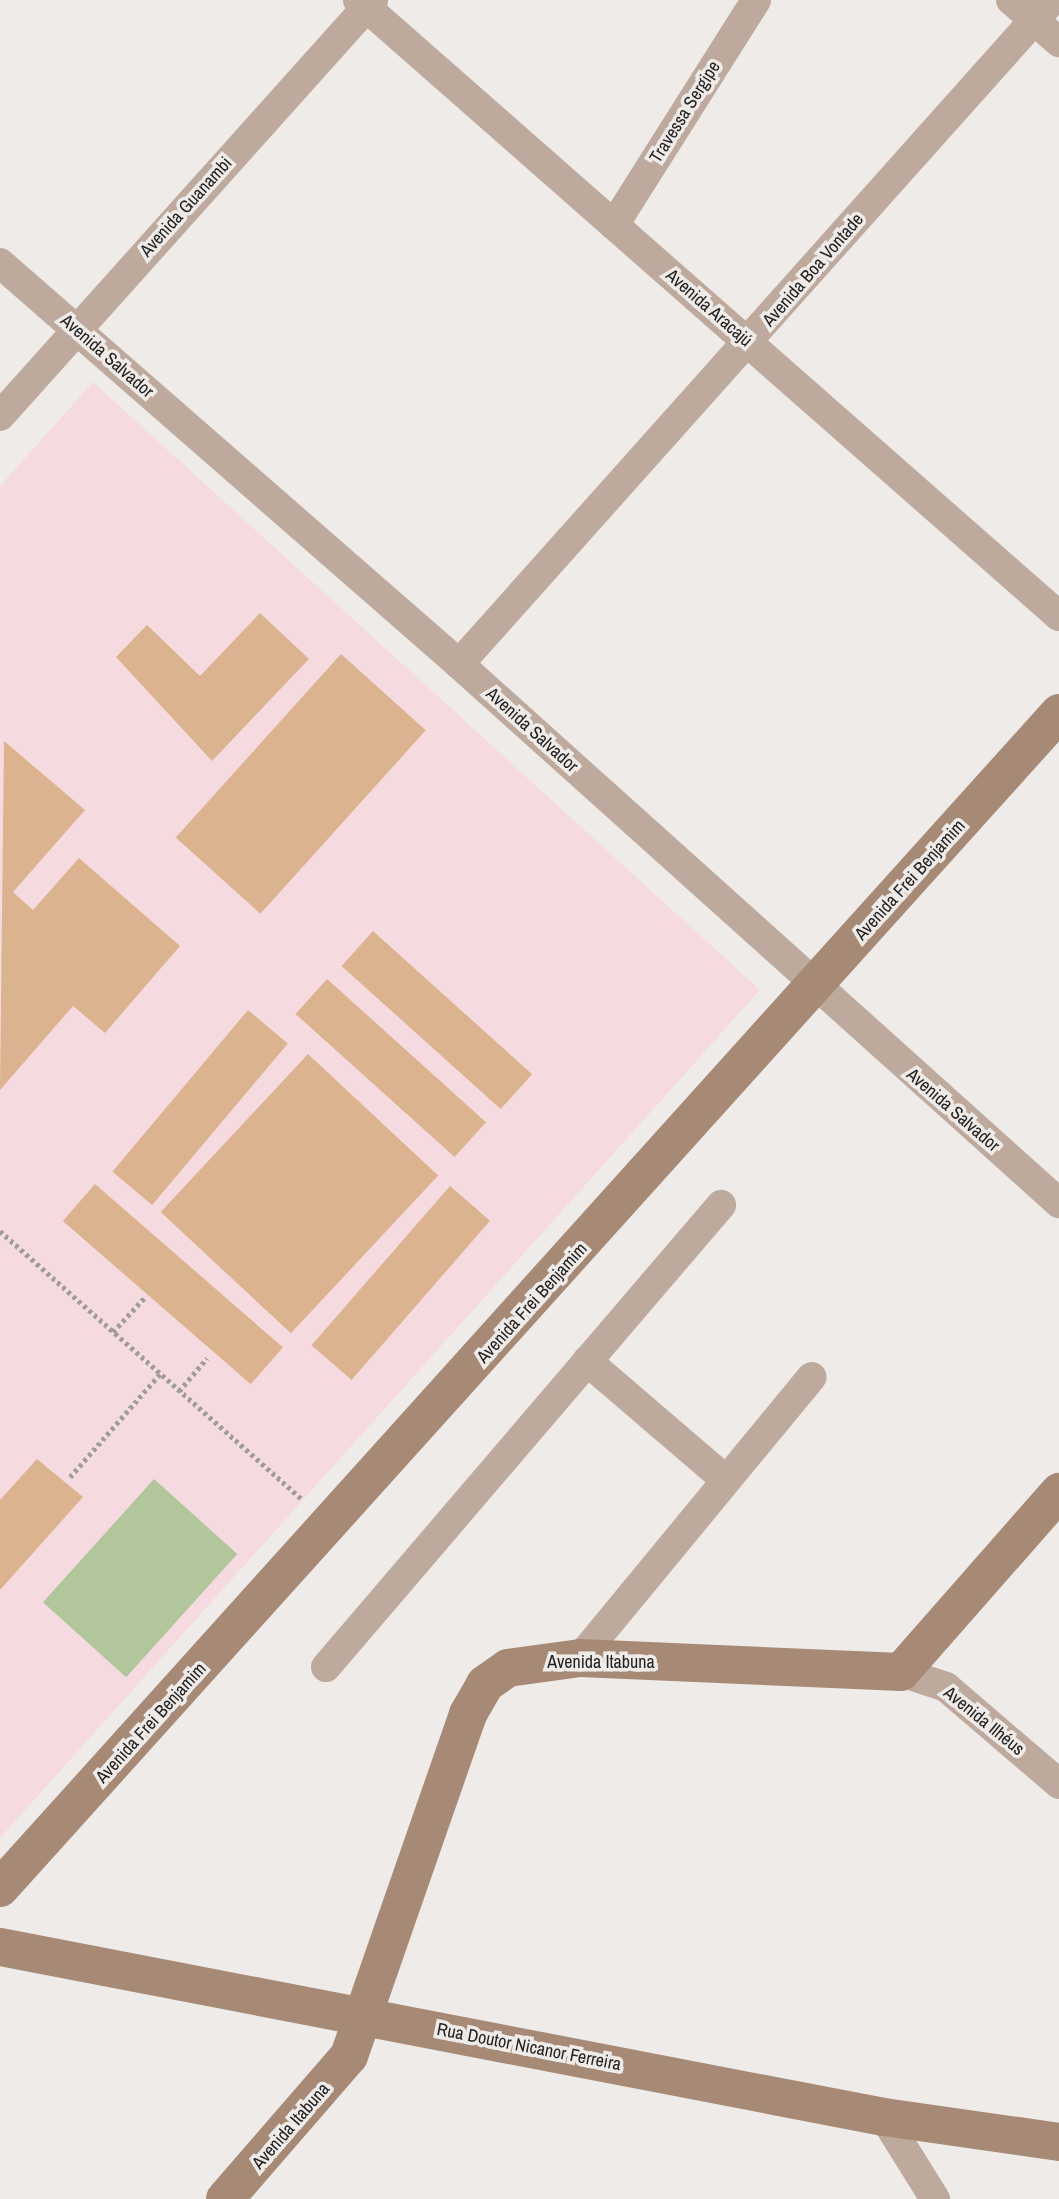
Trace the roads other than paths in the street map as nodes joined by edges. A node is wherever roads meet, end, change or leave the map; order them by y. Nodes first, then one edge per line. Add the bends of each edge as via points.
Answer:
1 (756, 0) edge
2 (1011, 0) edge
3 (366, 3) edge
4 (1043, 10) edge
5 (1059, 42) edge
6 (614, 225) junction
7 (0, 263) edge
8 (76, 329) junction
9 (749, 343) junction
10 (0, 416) edge
11 (1059, 616) edge
12 (459, 664) junction
13 (1059, 713) edge
14 (815, 987) junction
15 (1059, 1203) edge
16 (722, 1205) dead end
17 (587, 1360) junction
18 (812, 1377) dead end
19 (726, 1480) junction
20 (1059, 1492) edge
21 (580, 1658) junction
22 (326, 1667) dead end
23 (901, 1672) junction
24 (1059, 1784) edge
25 (0, 1888) edge
26 (0, 1947) edge
27 (364, 2014) junction
28 (884, 2117) junction
29 (1059, 2142) edge
30 (225, 2199) edge
31 (935, 2199) edge

1 - 6 street, Travessa Sergipe
2 - 4 street
3 - 6 street, Avenida Aracajú
3 - 8 street, Avenida Guanambi
4 - 5 street
4 - 9 street, Avenida Boa Vontade
6 - 9 street, Avenida Aracajú
7 - 8 street, Avenida Salvador
8 - 10 street, Avenida Guanambi
8 - 12 street, Avenida Salvador
9 - 11 street, Avenida Aracajú
9 - 12 street, Avenida Boa Vontade
12 - 14 street, Avenida Salvador
13 - 14 street, Avenida Frei Benjamim
14 - 15 street, Avenida Salvador
14 - 25 street, Avenida Frei Benjamim
16 - 17 street
17 - 19 street
17 - 22 street
18 - 19 street
19 - 21 street
20 - 23 street
21 - 23 street, Avenida Itabuna
21 - 27 street, Avenida Itabuna via 508,1668 485,1684 468,1714
23 - 24 street, Avenida Ilhéus via 946,1687
26 - 27 street, Rua Doutor Nicanor Ferreira
27 - 28 street, Rua Doutor Nicanor Ferreira
27 - 30 street, Avenida Itabuna via 349,2056 326,2088
28 - 29 street, Rua Doutor Nicanor Ferreira
28 - 31 street

